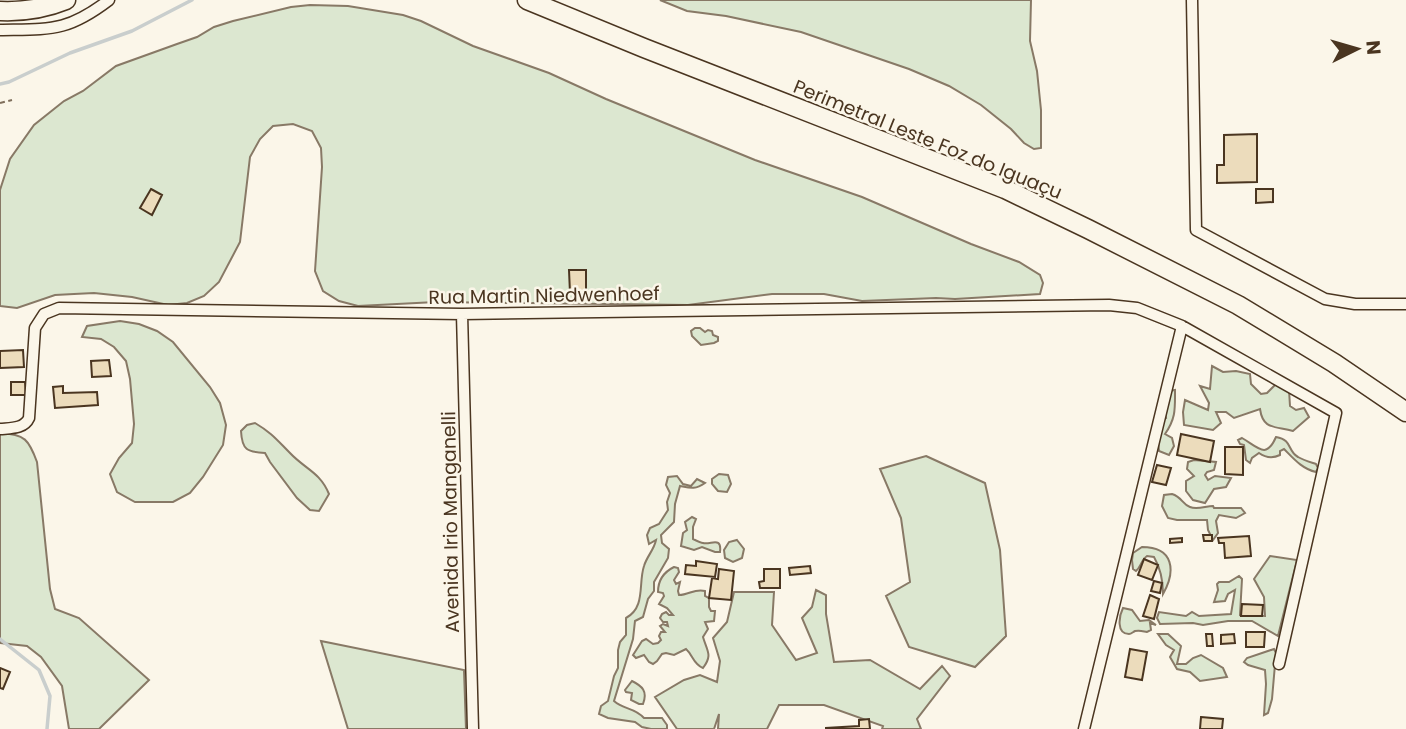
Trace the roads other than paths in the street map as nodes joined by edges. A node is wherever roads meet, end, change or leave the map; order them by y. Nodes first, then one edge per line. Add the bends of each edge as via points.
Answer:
1 (66, 0) edge
2 (109, 0) edge
3 (527, 0) edge
4 (1192, 0) edge
5 (0, 11) edge
6 (0, 30) edge
7 (1406, 304) edge
8 (462, 314) junction
9 (1182, 326) junction
10 (1406, 412) edge
11 (0, 429) edge
12 (1279, 664) dead end
13 (473, 729) edge
14 (1084, 729) edge

1 - 5 highway via 29,11
2 - 6 street via 61,27
3 - 10 highway, Perimetral Leste Foz do Iguaçu via 1005,189 1238,305
4 - 7 street via 1196,230 1325,299
8 - 9 street, Rua Martin Niedwenhoef via 1109,305 1137,308
8 - 11 street, Rua Martin Niedwenhoef via 59,308 44,314 35,328 29,418 22,426
8 - 13 street, Avenida Irio Manganelli
9 - 12 street, Rua Martin Niedwenhoef via 1336,413
9 - 14 street

